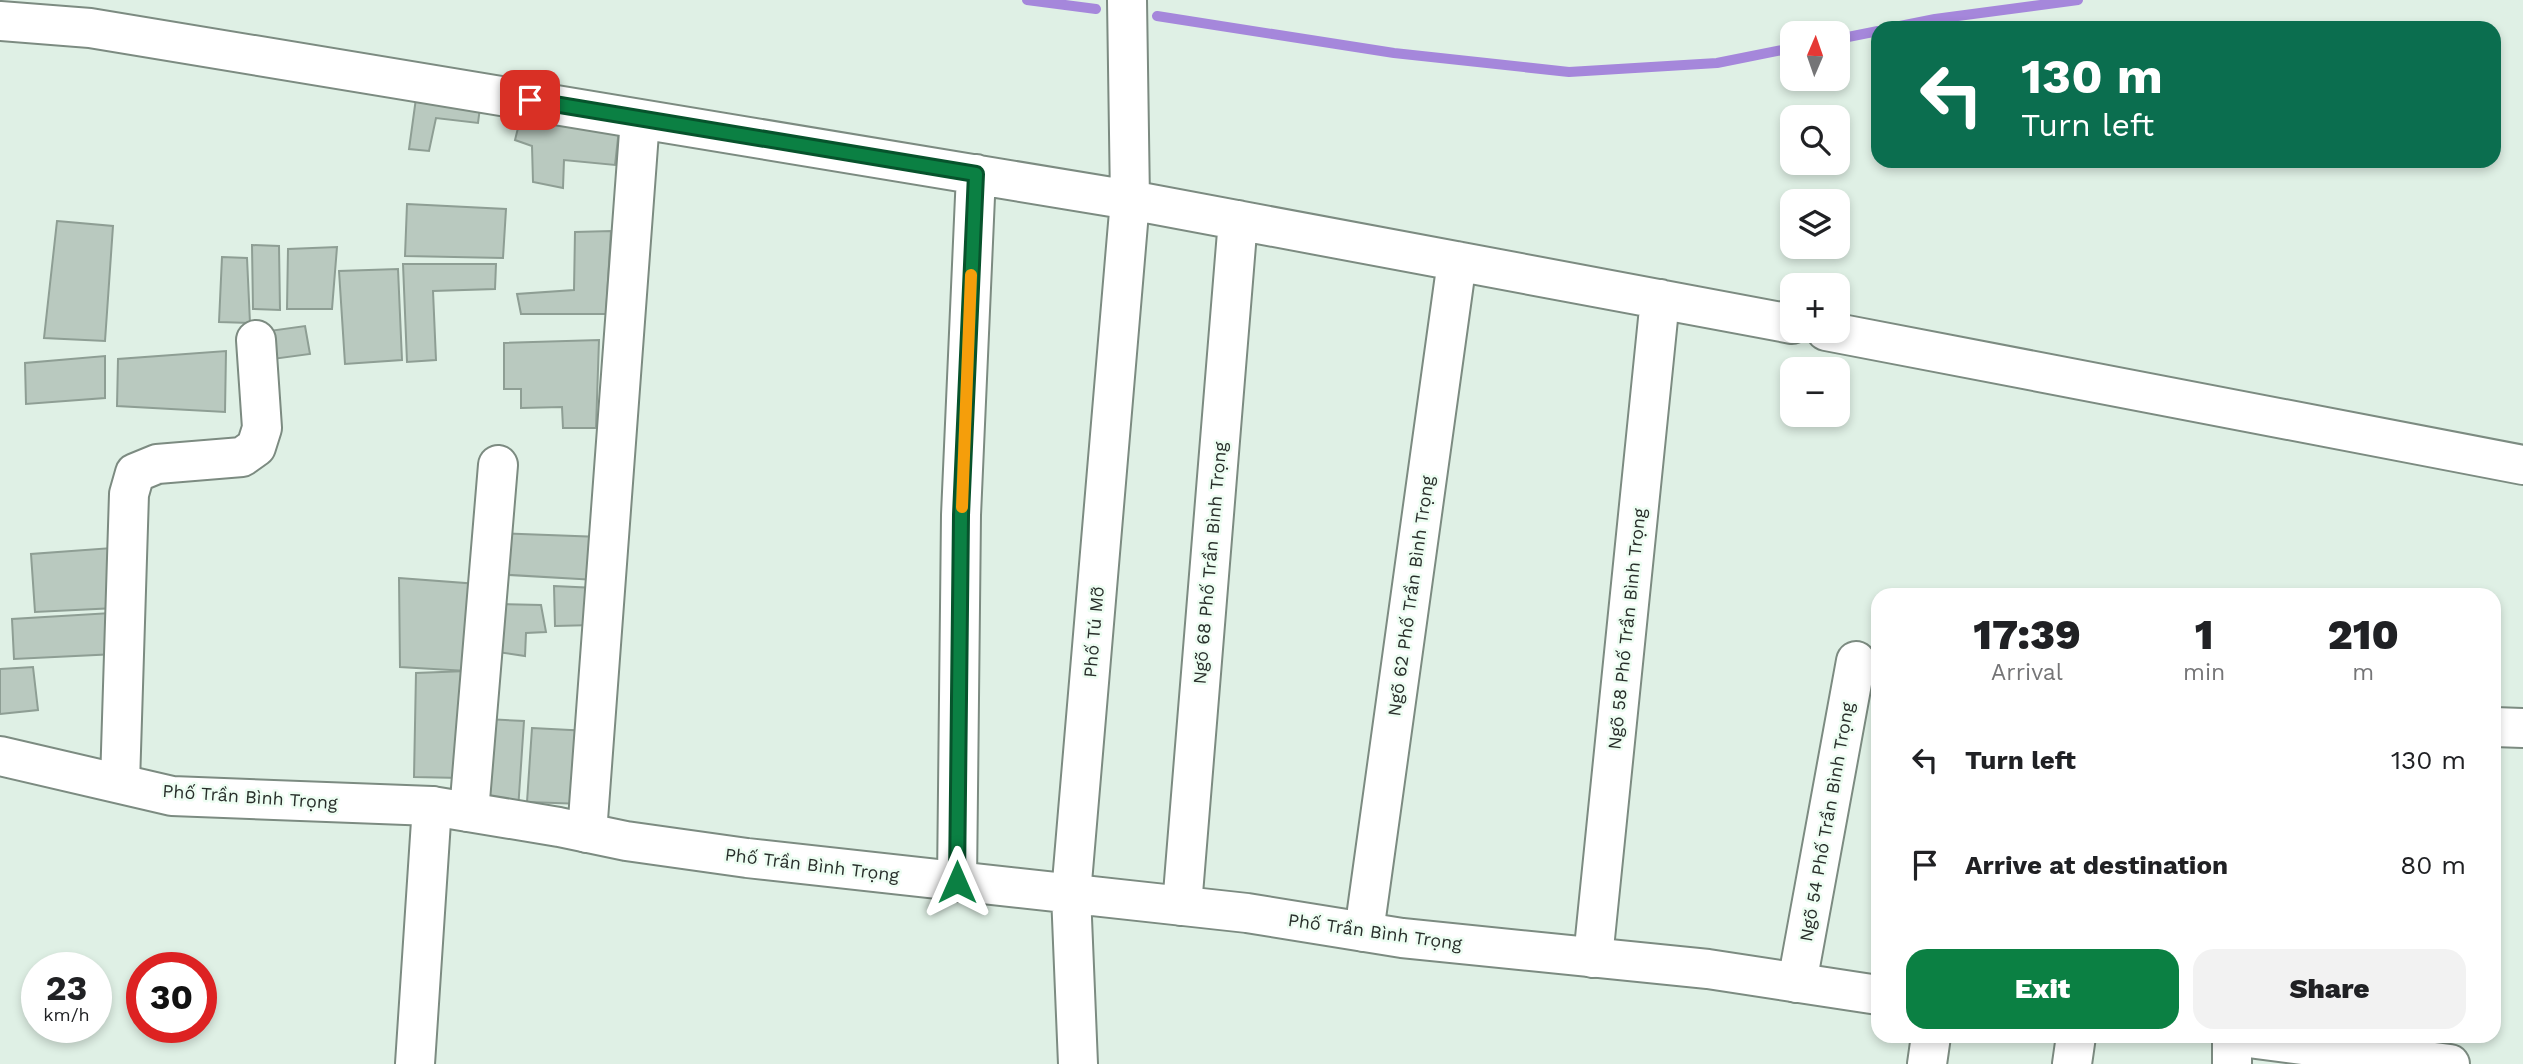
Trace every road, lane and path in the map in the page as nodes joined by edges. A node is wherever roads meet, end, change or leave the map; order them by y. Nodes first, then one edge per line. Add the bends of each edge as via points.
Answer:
1 (1127, 0) edge
2 (0, 21) edge
3 (639, 118) junction
4 (976, 174) junction
5 (1130, 200) junction
6 (1238, 220) junction
7 (1457, 261) junction
8 (1660, 299) junction
9 (1780, 322) edge
10 (1850, 336) edge
11 (256, 340) dead end
12 (498, 465) dead end
13 (2523, 465) edge
14 (1856, 661) dead end
15 (2501, 727) edge
16 (2523, 728) edge
17 (0, 756) edge
18 (120, 783) junction
19 (432, 807) junction
20 (469, 812) junction
21 (587, 833) junction
22 (957, 882) junction
23 (1071, 894) junction
24 (1182, 906) junction
25 (1364, 932) junction
26 (1593, 958) junction
27 (1797, 983) junction
28 (1871, 994) edge
29 (1930, 1043) edge
30 (2075, 1043) edge
31 (2233, 1043) edge
32 (2300, 1043) edge
33 (2387, 1052) edge
34 (415, 1064) edge
35 (1078, 1064) edge
36 (1927, 1064) edge
37 (2072, 1064) edge
38 (2232, 1064) edge
39 (2450, 1064) edge

1 - 5 street, Phố Tú Mỡ
2 - 3 street via 90,28
3 - 4 street
3 - 21 street
4 - 5 street
4 - 22 street via 961,515
5 - 6 street
5 - 23 street, Phố Tú Mỡ
6 - 7 street
6 - 24 street, Ngõ 68 Phố Trần Bình Trọng
7 - 8 street
7 - 25 street, Ngõ 62 Phố Trần Bình Trọng
8 - 9 street
8 - 26 street, Ngõ 58 Phố Trần Bình Trọng
10 - 13 street
11 - 18 street via 262,428 256,447 242,457 156,464 135,473 129,494
12 - 20 street
14 - 27 street, Ngõ 54 Phố Trần Bình Trọng
15 - 16 street
17 - 18 street, Phố Trần Bình Trọng
18 - 19 street, Phố Trần Bình Trọng via 172,796
19 - 20 street, Phố Trần Bình Trọng
19 - 34 street
20 - 21 street, Phố Trần Bình Trọng
21 - 22 street, Phố Trần Bình Trọng via 734,856
22 - 23 street, Phố Trần Bình Trọng
23 - 24 street, Phố Trần Bình Trọng
23 - 35 street, Phố Tú Mỡ
24 - 25 street, Phố Trần Bình Trọng
25 - 26 street, Phố Trần Bình Trọng
26 - 27 street, Phố Trần Bình Trọng
27 - 28 street, Phố Trần Bình Trọng
29 - 36 street
30 - 37 street
31 - 38 street
32 - 33 street
33 - 39 street

